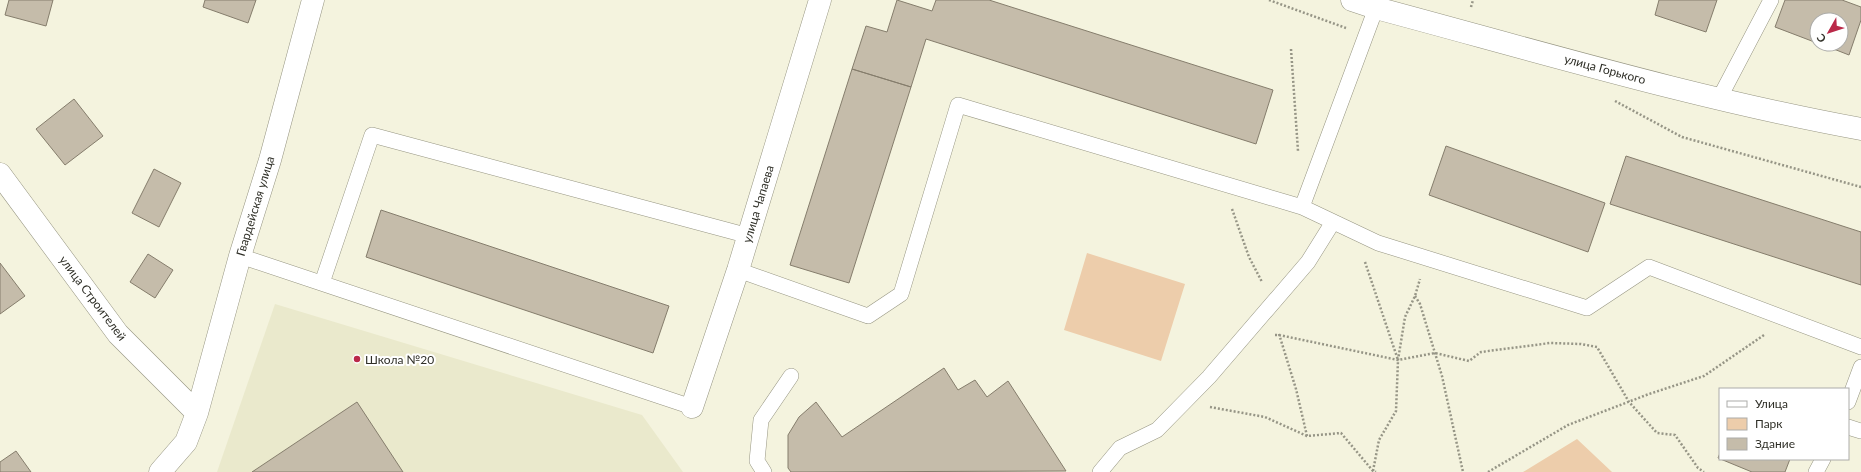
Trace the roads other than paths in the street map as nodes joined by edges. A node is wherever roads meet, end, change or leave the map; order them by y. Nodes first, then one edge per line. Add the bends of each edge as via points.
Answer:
1 (313, 0) edge
2 (820, 0) edge
3 (1352, 0) edge
4 (1770, 0) edge
5 (1376, 8) junction
6 (1719, 99) junction
7 (1861, 128) edge
8 (0, 174) edge
9 (1302, 207) junction
10 (1334, 222) junction
11 (748, 236) junction
12 (240, 256) junction
13 (738, 270) junction
14 (322, 283) junction
15 (1861, 347) edge
16 (1861, 367) edge
17 (791, 376) dead end
18 (1849, 399) edge
19 (692, 407) joint
20 (197, 413) junction
21 (1849, 427) edge
22 (1861, 431) edge
23 (1822, 460) edge
24 (160, 472) edge
25 (764, 472) edge
26 (1100, 472) edge
27 (1816, 472) edge

1 - 12 street, Гвардейская улица via 270,160
2 - 11 street, улица Чапаева
3 - 5 street, улица Горького
4 - 6 lane
5 - 6 street, улица Горького
5 - 9 lane
6 - 7 street, улица Горького via 1799,118
8 - 20 street, улица Строителей via 118,334
9 - 10 lane
9 - 13 lane via 958,104 901,294 868,316
10 - 15 lane via 1378,243 1587,308 1649,267
10 - 26 lane via 1308,262 1184,402 1157,430 1120,448
11 - 13 street, улица Чапаева
11 - 14 lane via 372,135
12 - 14 lane
12 - 20 street, Гвардейская улица
13 - 19 street, улица Чапаева
14 - 19 lane
16 - 18 lane
17 - 25 lane via 761,420 757,461
20 - 24 street, Гвардейская улица via 186,442
21 - 22 lane
23 - 27 lane

